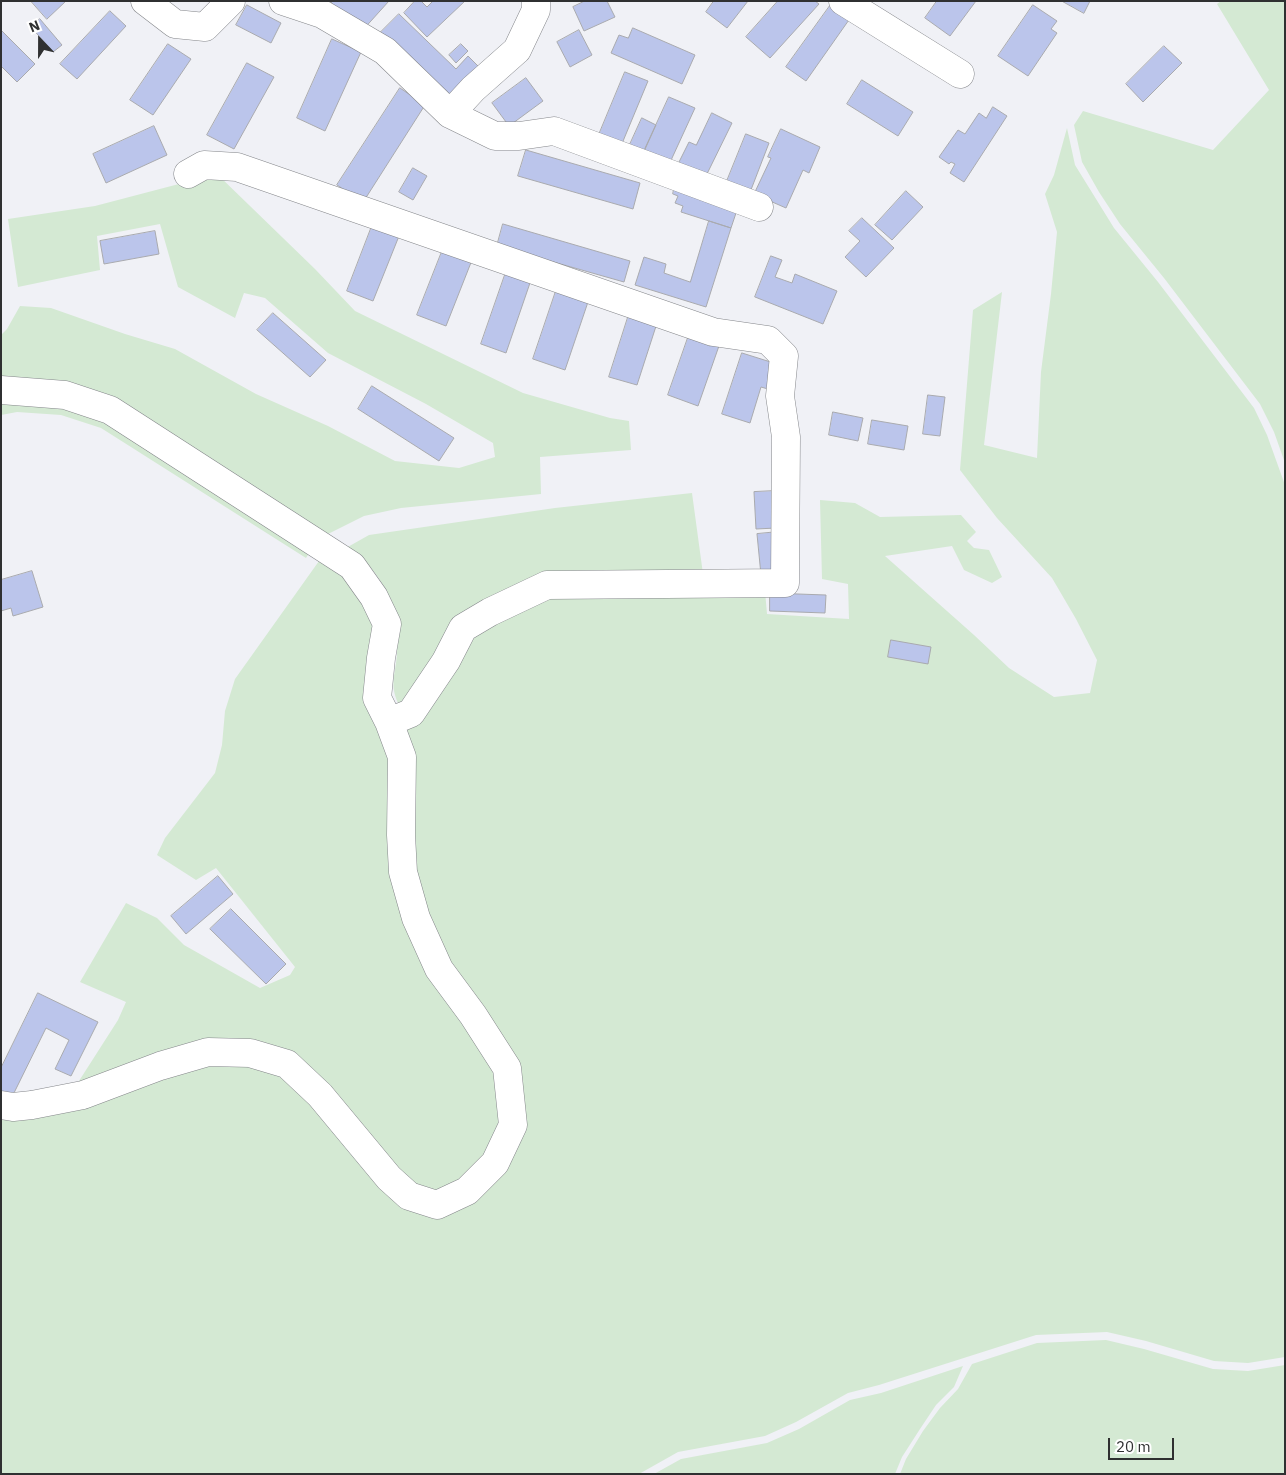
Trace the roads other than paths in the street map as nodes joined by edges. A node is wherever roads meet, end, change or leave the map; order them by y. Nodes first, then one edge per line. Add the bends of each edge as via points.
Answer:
1 (145, 1) edge
2 (231, 1) edge
3 (283, 1) edge
4 (536, 1) edge
5 (843, 1) edge
6 (960, 74) dead end
7 (450, 114) junction
8 (188, 174) dead end
9 (758, 207) dead end
10 (1, 390) edge
11 (389, 722) junction
12 (1, 1105) edge

1 - 2 street via 175,24 206,28
3 - 7 street via 322,14 384,51
4 - 7 street via 536,10 517,50
5 - 6 street
7 - 9 street via 495,136 554,131
8 - 11 street via 204,165 236,167 713,332 768,340 784,356 780,396 786,437 785,583 547,585 463,628 412,713
10 - 11 street via 65,395 110,410 352,566 374,597 387,624 377,698
11 - 12 street via 402,757 403,872 416,918 439,969 508,1068 513,1125 496,1163 467,1192 437,1205 409,1196 389,1178 320,1095 287,1064 250,1053 208,1052 83,1095 32,1105

